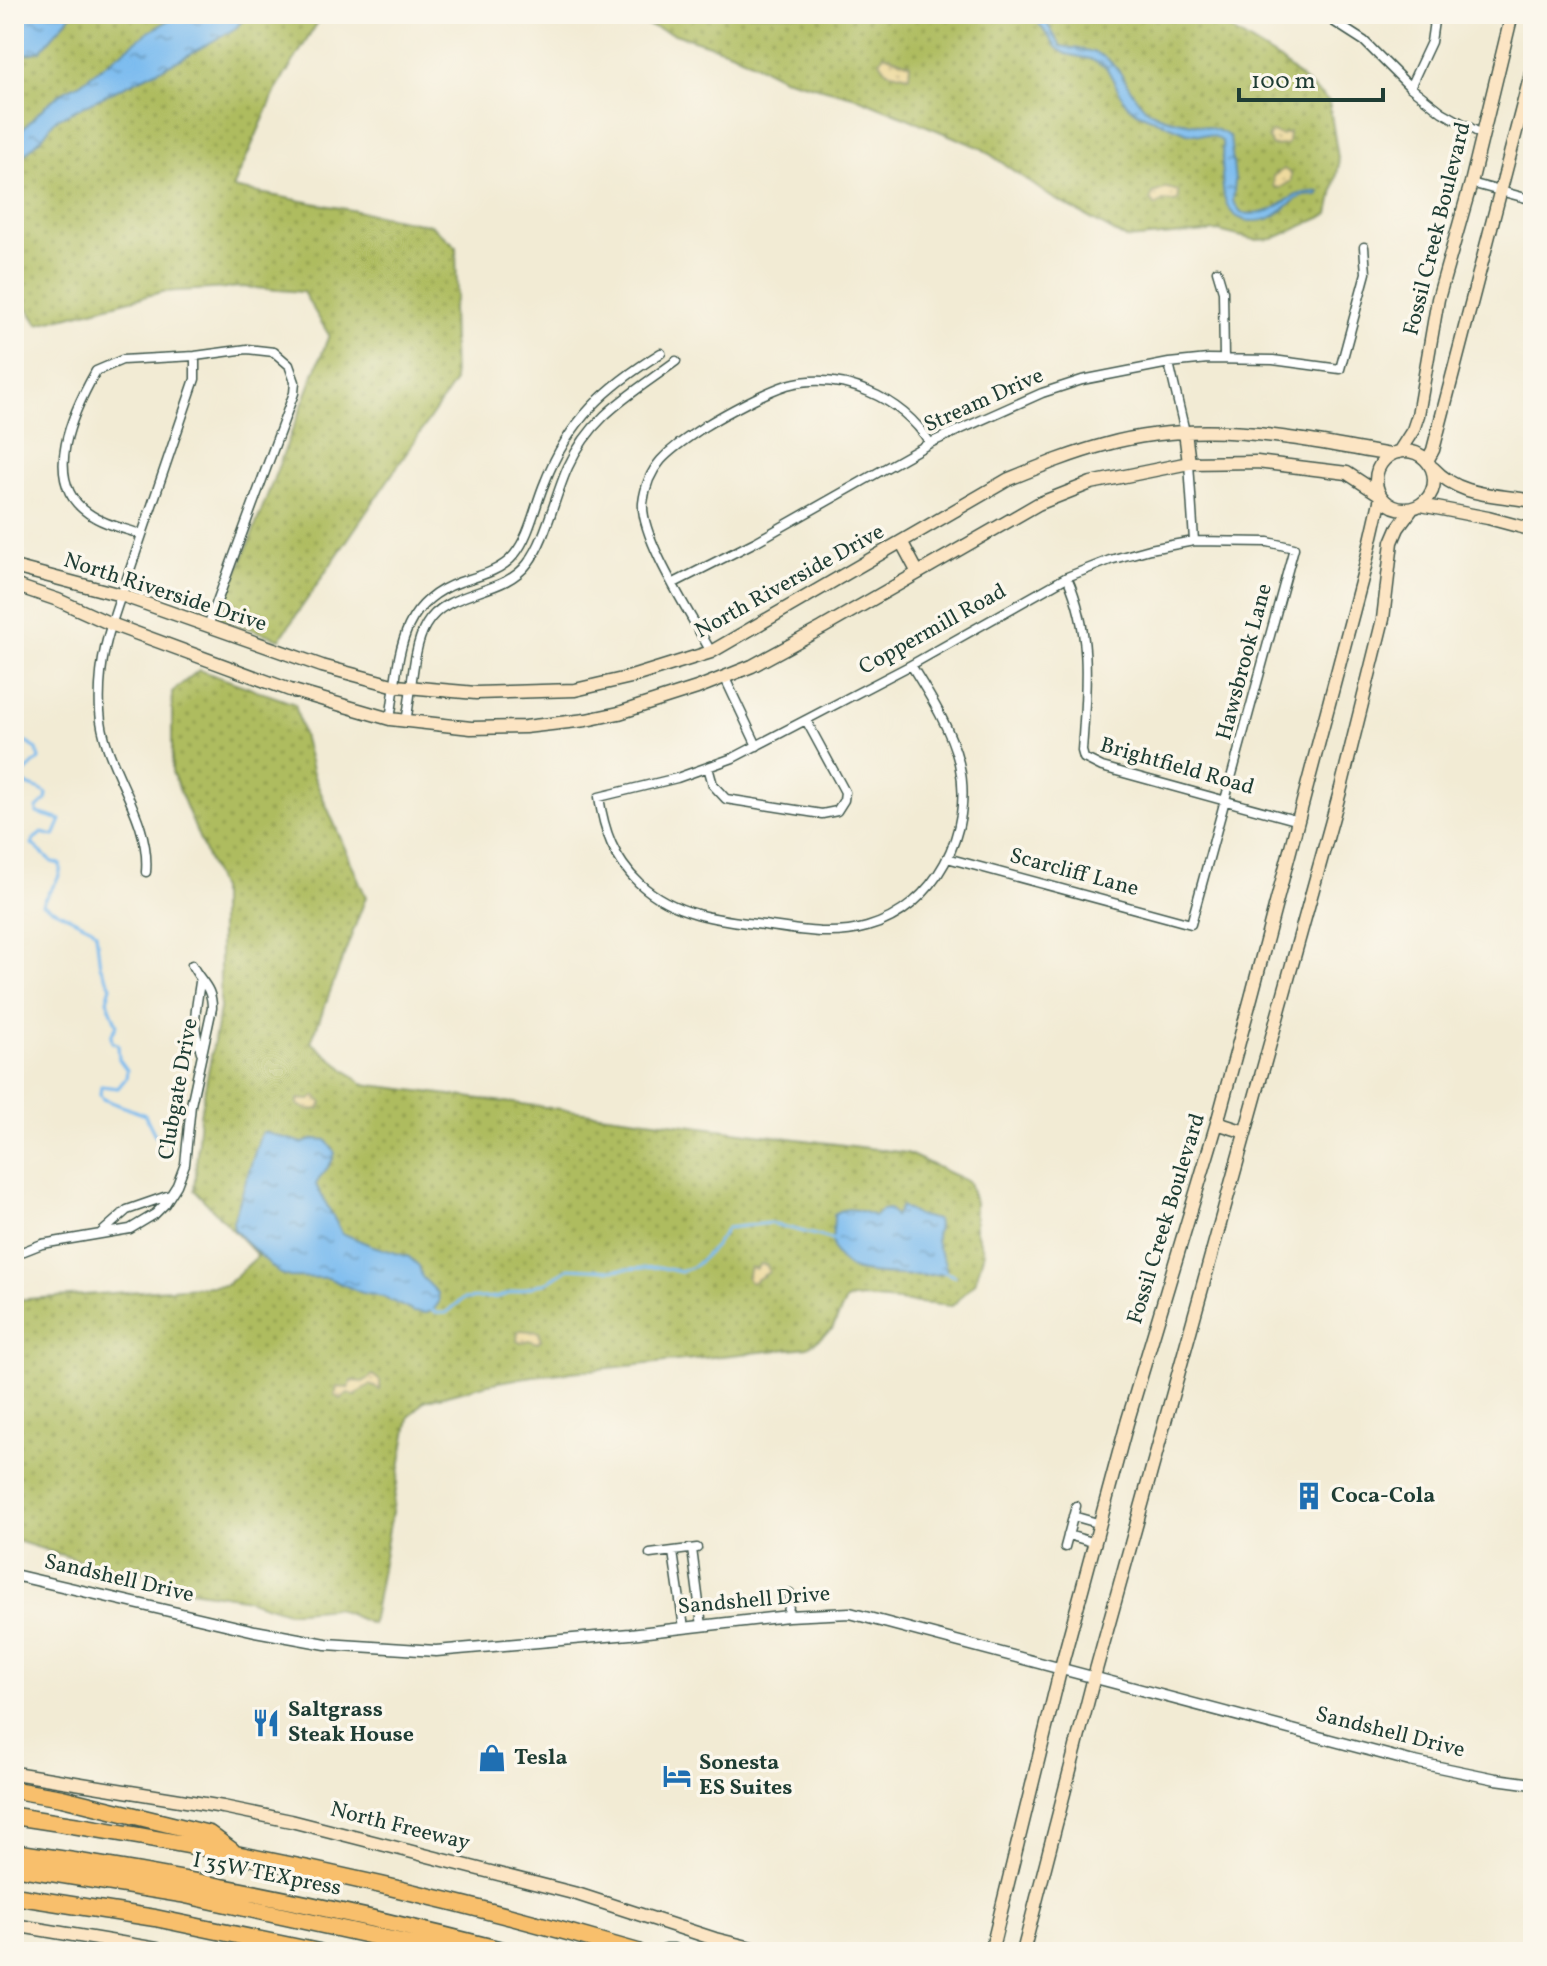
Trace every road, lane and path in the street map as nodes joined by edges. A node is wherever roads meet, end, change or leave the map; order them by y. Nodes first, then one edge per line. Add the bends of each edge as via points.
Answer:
1 (1322, 14) edge
2 (1435, 14) edge
3 (1512, 14) edge
4 (1533, 66) edge
5 (1410, 87) junction
6 (1483, 135) junction
7 (1471, 183) junction
8 (1500, 191) junction
9 (1533, 200) edge
10 (1364, 247) dead end
11 (1217, 271) dead end
12 (661, 353) dead end
13 (195, 356) junction
14 (1224, 359) junction
15 (676, 361) dead end
16 (1169, 363) junction
17 (1185, 432) junction
18 (930, 443) junction
19 (1395, 453) junction
20 (1189, 463) junction
21 (1429, 463) junction
22 (1380, 495) junction
23 (1533, 501) edge
24 (1417, 507) junction
25 (1533, 530) edge
26 (140, 534) junction
27 (1194, 541) junction
28 (902, 543) junction
29 (1294, 548) joint
30 (14, 567) edge
31 (918, 573) junction
32 (1067, 577) junction
33 (674, 583) junction
34 (14, 585) edge
35 (121, 595) junction
36 (111, 624) junction
37 (208, 626) junction
38 (711, 652) junction
39 (911, 665) junction
40 (724, 676) junction
41 (396, 686) junction
42 (413, 687) junction
43 (390, 719) junction
44 (806, 720) junction
45 (406, 721) junction
46 (757, 746) junction
47 (708, 767) junction
48 (1226, 801) junction
49 (1299, 821) junction
50 (947, 858) junction
51 (146, 872) dead end
52 (1191, 924) joint
53 (192, 965) dead end
54 (200, 982) junction
55 (201, 1053) junction
56 (1217, 1123) junction
57 (1245, 1132) junction
58 (171, 1195) junction
59 (101, 1233) junction
60 (14, 1255) edge
61 (1076, 1506) dead end
62 (1073, 1516) junction
63 (1101, 1524) junction
64 (1068, 1535) junction
65 (1096, 1543) junction
66 (1065, 1547) dead end
67 (673, 1552) junction
68 (650, 1554) dead end
69 (14, 1575) edge
70 (790, 1593) dead end
71 (788, 1616) junction
72 (702, 1626) junction
73 (684, 1628) junction
74 (1061, 1667) junction
75 (1094, 1677) junction
76 (14, 1773) edge
77 (1533, 1784) edge
78 (14, 1790) edge
79 (14, 1816) edge
80 (14, 1852) edge
81 (233, 1852) junction
82 (14, 1867) edge
83 (14, 1896) edge
84 (14, 1906) edge
85 (81, 1906) junction
86 (14, 1925) edge
87 (175, 1952) edge
88 (319, 1952) edge
89 (447, 1952) edge
90 (510, 1952) edge
91 (638, 1952) edge
92 (666, 1952) edge
93 (674, 1952) edge
94 (768, 1952) edge
95 (991, 1952) edge
96 (1023, 1952) edge

1 - 5 street via 1364,41
2 - 5 street via 1431,42
3 - 6 main road, Fossil Creek Boulevard
4 - 8 main road
5 - 6 street
6 - 7 main road, Fossil Creek Boulevard
7 - 8 street
7 - 19 main road, Fossil Creek Boulevard via 1438,299 1418,415
8 - 9 street
8 - 21 main road
10 - 14 street, Stream Drive via 1366,273 1340,369
11 - 14 street via 1223,291
12 - 41 street via 612,385 571,429 520,546 506,564 425,600 404,635
13 - 26 street via 195,379
13 - 26 street via 122,360 96,371 65,446 63,470 77,503 88,514
13 - 37 street via 247,349 274,352 289,365 295,382
14 - 16 street, Stream Drive
15 - 42 street via 622,398 585,439 535,553 517,576 454,602 425,626
16 - 17 street
16 - 18 street, Stream Drive via 1042,393
17 - 19 main road, North Riverside Drive via 1245,432
17 - 20 main road
17 - 28 main road, North Riverside Drive via 1110,443 1062,457 1009,479
18 - 33 street, Stream Drive
18 - 33 street via 921,428 873,392 839,383 787,385 717,418 666,452 650,474 643,505 649,535
19 - 21 main road via 1414,452
19 - 22 main road via 1379,468
20 - 22 main road, North Riverside Drive via 1257,462 1347,473
20 - 27 street
20 - 31 main road, North Riverside Drive via 1091,483 1038,504
21 - 23 main road via 1444,481 1464,491
21 - 24 main road via 1434,483
22 - 24 main road via 1392,506
22 - 49 main road, Fossil Creek Boulevard
24 - 25 main road
24 - 57 main road via 1392,542 1383,619 1341,788
26 - 35 street
27 - 29 street, Coppermill Road via 1268,542
27 - 32 street, Coppermill Road via 1133,553
28 - 31 main road
28 - 38 main road, North Riverside Drive
29 - 48 street, Hawsbrook Lane
30 - 35 main road, North Riverside Drive
31 - 40 main road, North Riverside Drive via 776,654
32 - 39 street, Coppermill Road
32 - 48 street, Brightfield Road via 1080,614 1088,671 1084,758
33 - 38 street
34 - 36 main road, North Riverside Drive
35 - 36 street
35 - 37 main road, North Riverside Drive
36 - 43 main road, North Riverside Drive via 290,690
36 - 51 street via 100,668 100,714 107,748 146,840
37 - 41 main road, North Riverside Drive
38 - 40 main road
38 - 42 main road, North Riverside Drive via 575,690 476,693
39 - 44 street, Coppermill Road
39 - 50 street via 948,730 959,765 961,819
40 - 45 main road, North Riverside Drive via 651,704 586,720 471,728
40 - 46 street
41 - 42 main road, North Riverside Drive
41 - 43 street
42 - 45 street
43 - 45 main road, North Riverside Drive
44 - 46 street, Coppermill Road
44 - 47 street via 845,792 837,811 822,814 726,799 713,785
46 - 47 street, Coppermill Road
47 - 50 street, Coppermill Road via 599,797 612,847 631,875 661,900 686,911 814,932 868,927 915,900
48 - 49 street, Brightfield Road
48 - 52 street, Hawsbrook Lane
49 - 56 main road, Fossil Creek Boulevard
50 - 52 street, Scarcliff Lane
53 - 54 street, Clubgate Drive
54 - 55 street via 193,1017
54 - 55 street, Clubgate Drive via 212,994
55 - 58 street, Clubgate Drive via 187,1153
56 - 57 main road
56 - 63 main road, Fossil Creek Boulevard
57 - 75 main road
58 - 59 street via 127,1210
58 - 59 street, Clubgate Drive via 155,1214 130,1229
59 - 60 street, Clubgate Drive
61 - 62 street
62 - 63 street
62 - 64 street
63 - 65 main road, Fossil Creek Boulevard
64 - 65 street
64 - 66 street
65 - 74 main road, Fossil Creek Boulevard
67 - 68 street
67 - 72 street via 694,1549
67 - 73 street
69 - 73 street, Sandshell Drive via 326,1644 436,1651
70 - 71 street
71 - 72 street, Sandshell Drive
71 - 74 street, Sandshell Drive via 835,1612 870,1617
72 - 73 street, Sandshell Drive
74 - 75 street, Sandshell Drive
74 - 95 main road, Fossil Creek Boulevard
75 - 77 street, Sandshell Drive via 1410,1761
75 - 96 main road
76 - 94 main road, North Freeway via 291,1821 577,1894
78 - 81 highway via 209,1834
79 - 81 highway
80 - 90 highway, I 35W TEXpress via 297,1903
81 - 91 highway via 490,1910
82 - 89 highway, I 35W TEXpress via 195,1897
83 - 85 highway
84 - 85 highway via 64,1913
85 - 88 highway
86 - 87 main road
92 - 93 highway

